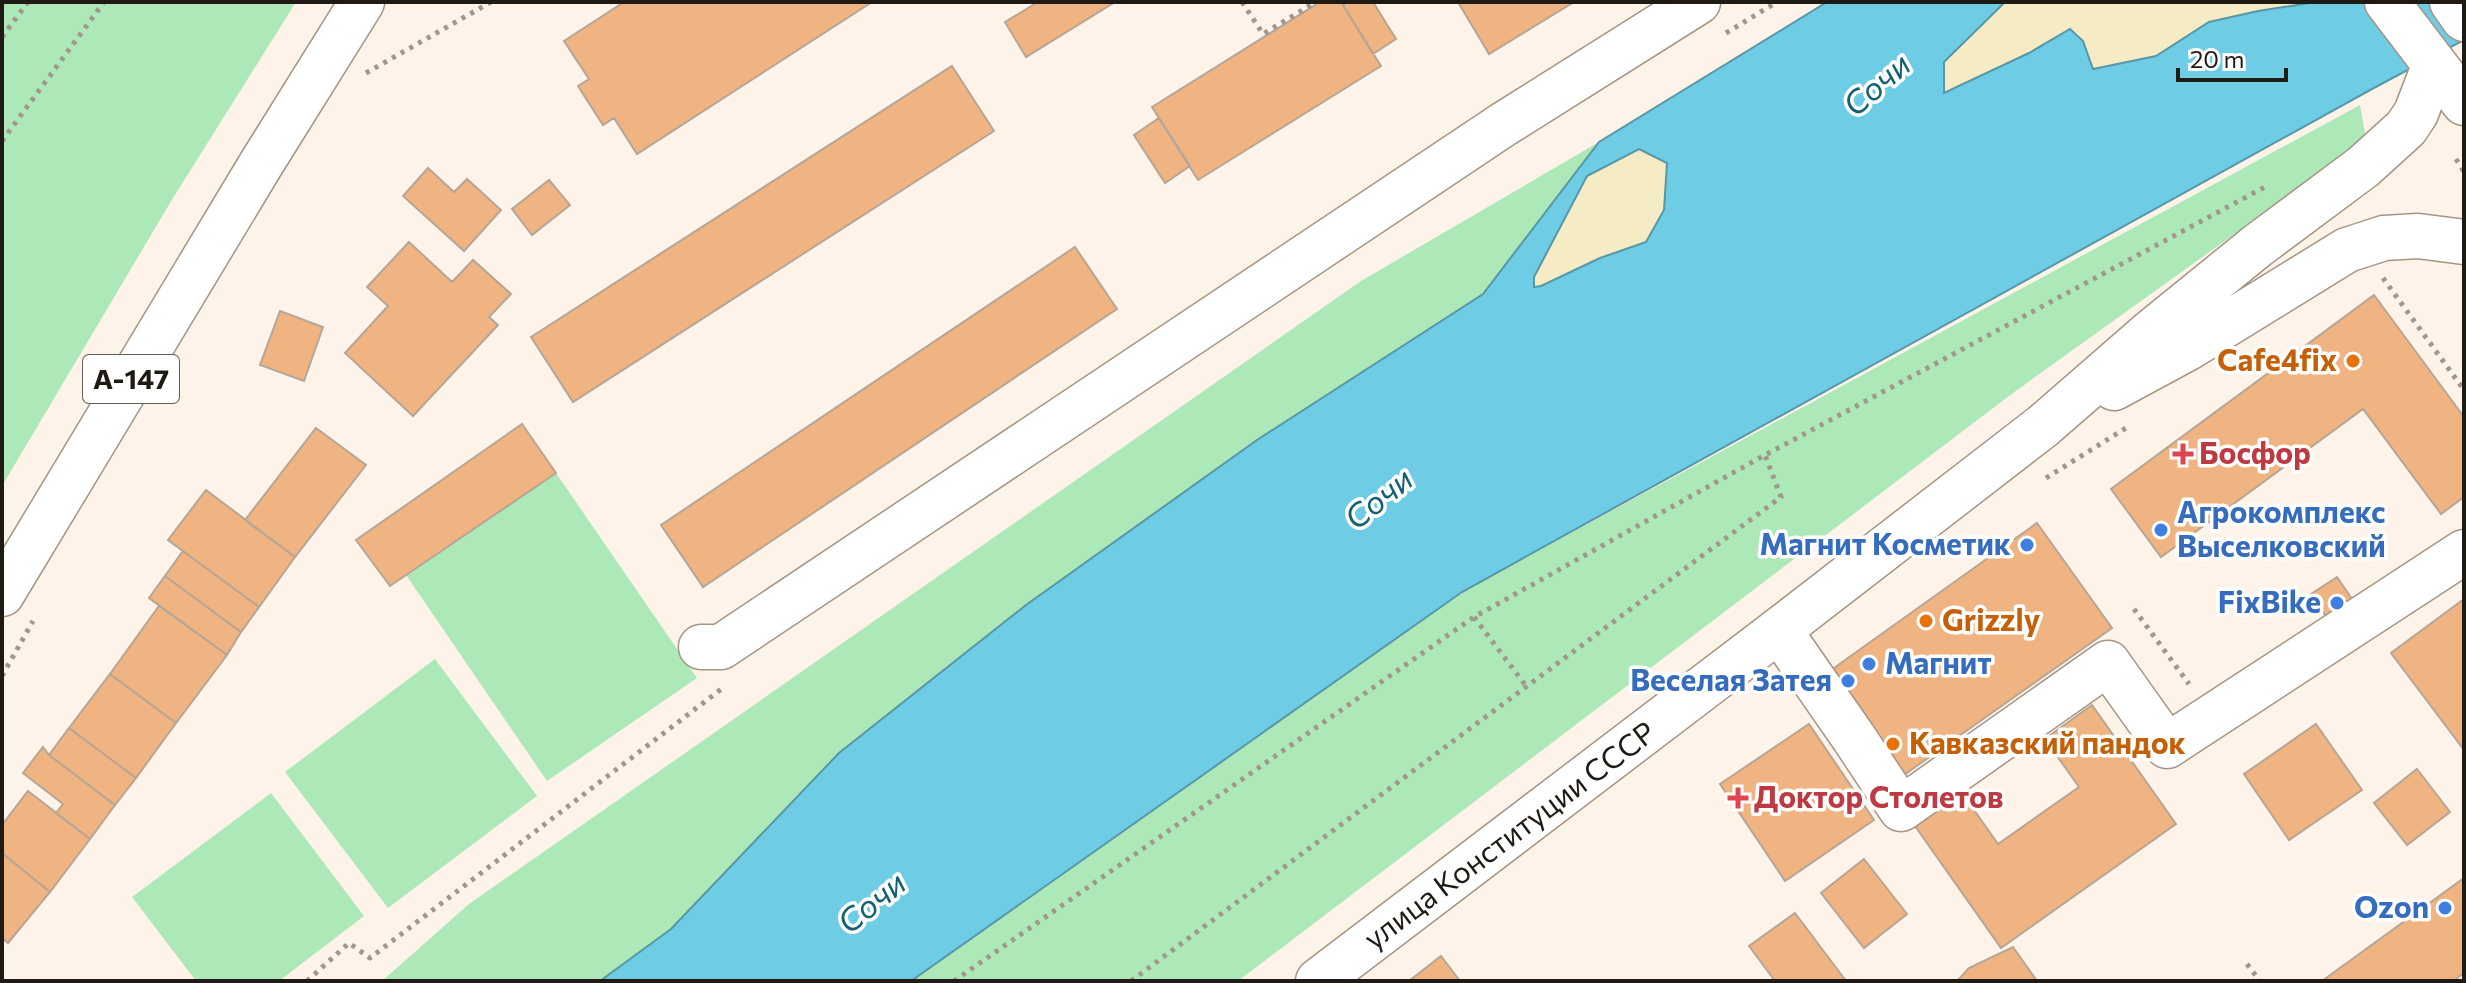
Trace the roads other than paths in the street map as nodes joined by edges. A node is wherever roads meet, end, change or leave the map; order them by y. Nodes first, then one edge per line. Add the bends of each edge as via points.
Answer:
1 (362, 2) edge
2 (1698, 2) edge
3 (2387, 2) edge
4 (2452, 2) edge
5 (2464, 19) edge
6 (2434, 66) junction
7 (2464, 103) edge
8 (2464, 242) edge
9 (2043, 426) junction
10 (2464, 552) edge
11 (21, 601) edge
12 (1779, 630) junction
13 (701, 647) dead end
14 (1318, 981) edge

1 - 11 main road, А-147 via 261,164
2 - 13 main road via 1504,124 721,647
3 - 6 main road
4 - 5 main road
6 - 7 main road
6 - 9 main road via 2416,113 2386,147 2151,332
8 - 9 main road via 2384,238 2347,250 2188,348
9 - 12 main road, улица Конституции СССР
10 - 12 main road via 2167,746 2108,663 1901,809
12 - 14 main road, улица Конституции СССР

